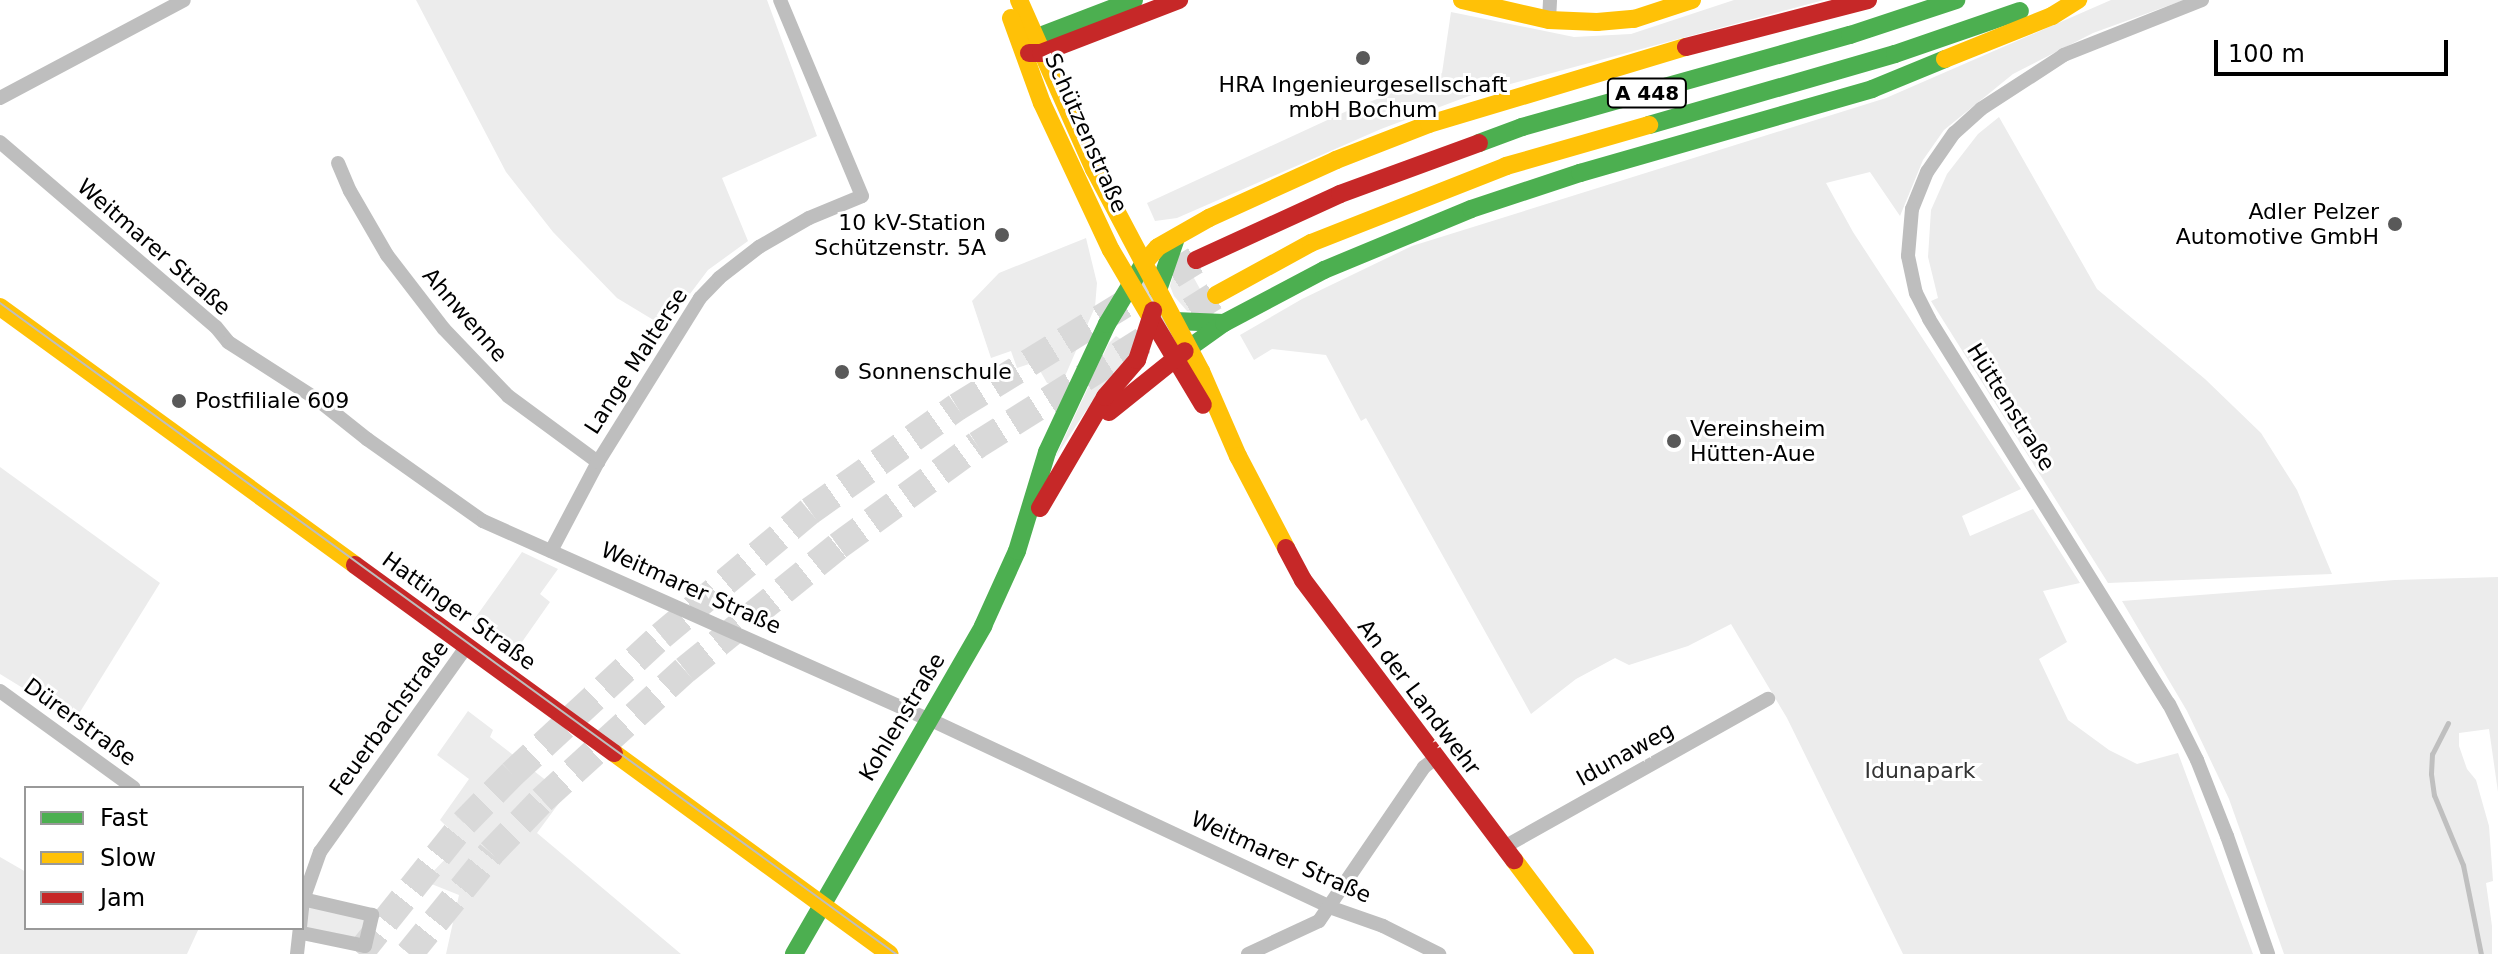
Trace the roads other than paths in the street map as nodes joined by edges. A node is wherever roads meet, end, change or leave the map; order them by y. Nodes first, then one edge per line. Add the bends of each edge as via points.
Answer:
1 (184, 0) edge
2 (780, 0) edge
3 (1004, 0) edge
4 (1019, 0) edge
5 (1134, 0) edge
6 (1179, 0) edge
7 (1462, 0) edge
8 (1550, 0) edge
9 (1692, 0) edge
10 (1868, 0) edge
11 (1956, 0) edge
12 (2047, 0) edge
13 (2078, 0) edge
14 (2202, 0) edge
15 (1549, 20) junction
16 (1033, 48) junction
17 (0, 98) edge
18 (0, 142) edge
19 (338, 163) dead end
20 (1176, 238) junction
21 (1196, 260) tunnel mouth
22 (1144, 263) junction
23 (1131, 283) junction
24 (1158, 290) junction
25 (1216, 295) tunnel mouth
26 (0, 307) edge
27 (1152, 318) junction
28 (1175, 321) junction
29 (1224, 323) junction
30 (1107, 324) junction
31 (1182, 354) junction
32 (1072, 451) junction
33 (598, 462) junction
34 (551, 551) junction
35 (1017, 551) junction
36 (467, 646) junction
37 (0, 691) edge
38 (1768, 699) dead end
39 (931, 720) junction
40 (1436, 758) junction
41 (131, 786) edge
42 (1504, 847) junction
43 (304, 896) edge
44 (304, 899) edge
45 (820, 904) junction
46 (1332, 908) junction
47 (302, 930) edge
48 (302, 933) junction
49 (297, 954) edge
50 (794, 954) edge
51 (890, 954) edge
52 (1248, 954) edge
53 (1439, 954) edge
54 (1585, 954) edge
55 (2268, 954) edge

1 - 17 street
2 - 33 street, Lange Malterse via 862,196 809,218 746,255 719,278 674,336
3 - 16 main road, Schützenstraße
4 - 16 main road, Schützenstraße
5 - 16 main road
6 - 16 main road
7 - 15 main road
8 - 15 street
9 - 15 main road via 1634,19
10 - 20 main road via 1547,86 1429,124 1275,187
11 - 21 main road, A 448 via 1522,127 1340,194
12 - 25 main road, A 448 via 1895,54 1506,166 1311,243
13 - 29 main road, Kohlenstraße via 1982,46 1861,93 1471,209 1324,270
14 - 55 street, Hüttenstraße via 2064,55 1981,109 1954,133 1927,172 1912,209 1908,256 1916,293 1929,319 2169,704 2202,772
16 - 22 main road, Schützenstraße
16 - 23 main road, Schützenstraße via 1042,103
18 - 34 street, Weitmarer Straße via 228,342 318,400 483,521
19 - 33 street, Ahnwenne via 387,255 444,329 508,396
20 - 22 main road
20 - 24 main road
22 - 23 main road
22 - 24 main road, An der Landwehr
23 - 27 main road, An der Landwehr
23 - 30 main road, Kohlenstraße
24 - 27 main road
24 - 28 main road, An der Landwehr
26 - 36 main road, Hattinger Straße
27 - 28 main road
27 - 30 main road
27 - 31 main road, An der Landwehr
27 - 32 main road, Kohlenstraße via 1137,360 1105,397
28 - 29 main road
28 - 31 main road, An der Landwehr
29 - 31 main road, Kohlenstraße
30 - 35 main road, Kohlenstraße via 1047,452
31 - 32 main road, Kohlenstraße via 1118,403
31 - 40 main road, An der Landwehr via 1319,606
32 - 35 main road, Kohlenstraße
33 - 34 street, Lange Malterse
34 - 39 street, Weitmarer Straße
35 - 39 main road, Kohlenstraße
36 - 43 street, Feuerbachstraße via 320,852
36 - 45 main road, Hattinger Straße
37 - 41 street, Dürerstraße
38 - 42 street, Idunaweg
39 - 45 main road, Kohlenstraße
39 - 46 street, Weitmarer Straße
40 - 42 main road, An der Landwehr
40 - 46 street via 1424,767
42 - 54 main road, An der Landwehr
44 - 48 street via 372,915 365,946
45 - 50 main road, Kohlenstraße
45 - 51 main road, Hattinger Straße
46 - 52 street via 1319,921
46 - 53 street, Weitmarer Straße
47 - 48 street, Feuerbachstraße
48 - 49 street, Feuerbachstraße

